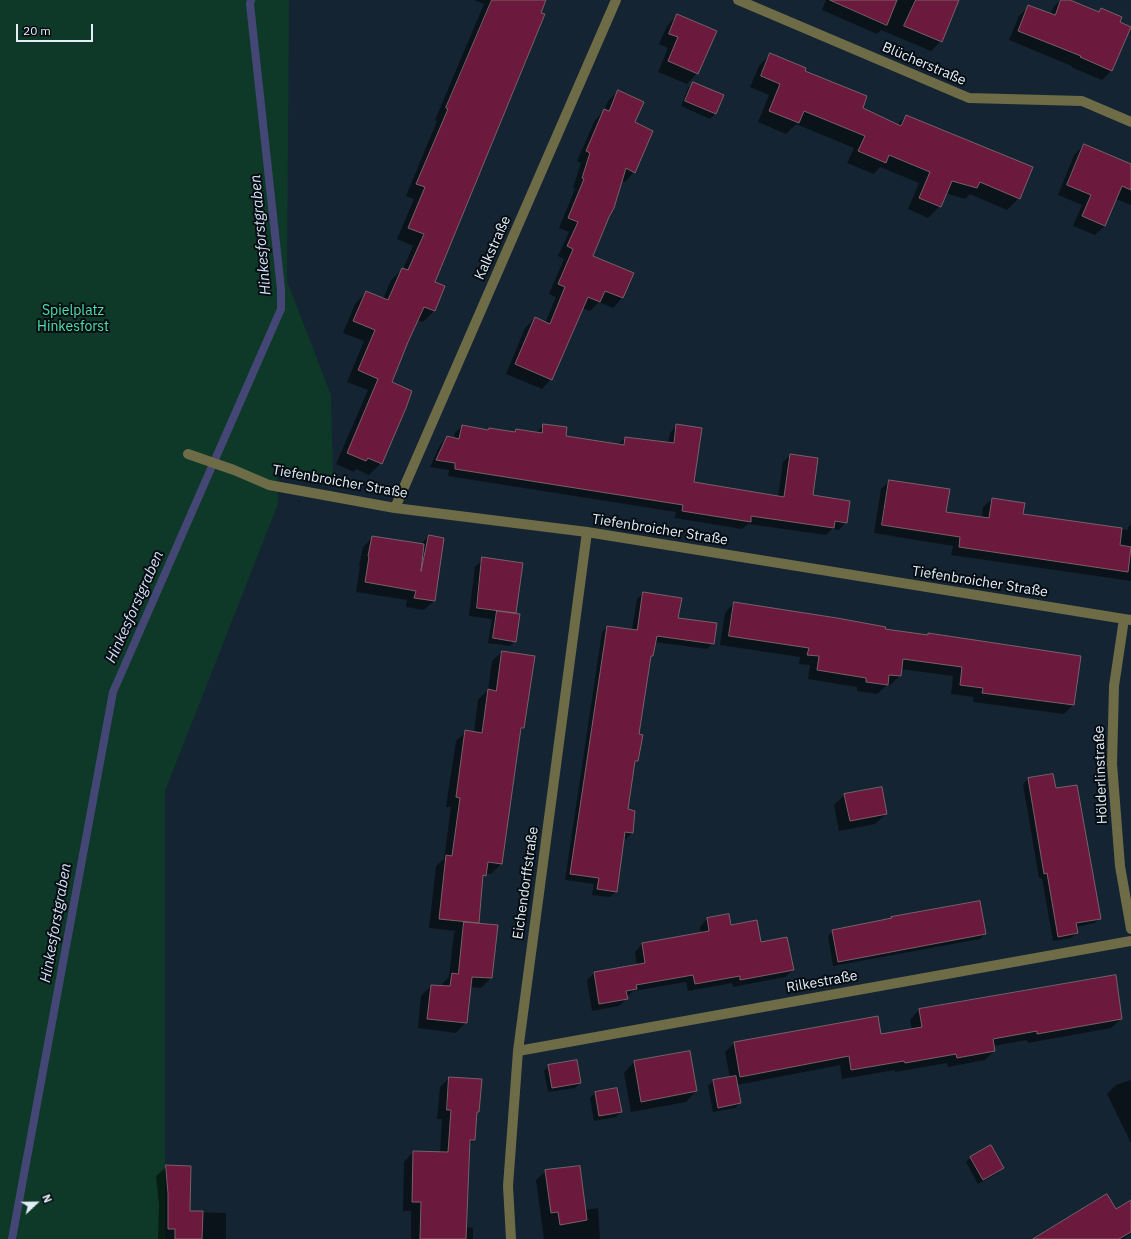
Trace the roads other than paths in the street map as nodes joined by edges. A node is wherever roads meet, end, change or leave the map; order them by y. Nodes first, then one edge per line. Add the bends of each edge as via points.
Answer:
1 (616, 0) edge
2 (738, 0) edge
3 (1131, 122) edge
4 (188, 454) dead end
5 (395, 508) junction
6 (587, 532) junction
7 (1128, 620) edge
8 (1131, 929) edge
9 (1131, 941) edge
10 (518, 1051) junction
11 (511, 1239) edge

1 - 5 street, Kalkstraße
2 - 3 street, Blücherstraße via 969,98 1082,101
4 - 5 street, Tiefenbroicher Straße via 269,485
5 - 6 street, Tiefenbroicher Straße
6 - 7 street, Tiefenbroicher Straße
6 - 10 street, Eichendorffstraße
7 - 8 street, Hölderlinstraße via 1114,686 1112,764 1120,866
9 - 10 street, Rilkestraße
10 - 11 street, Eichendorffstraße via 508,1186

